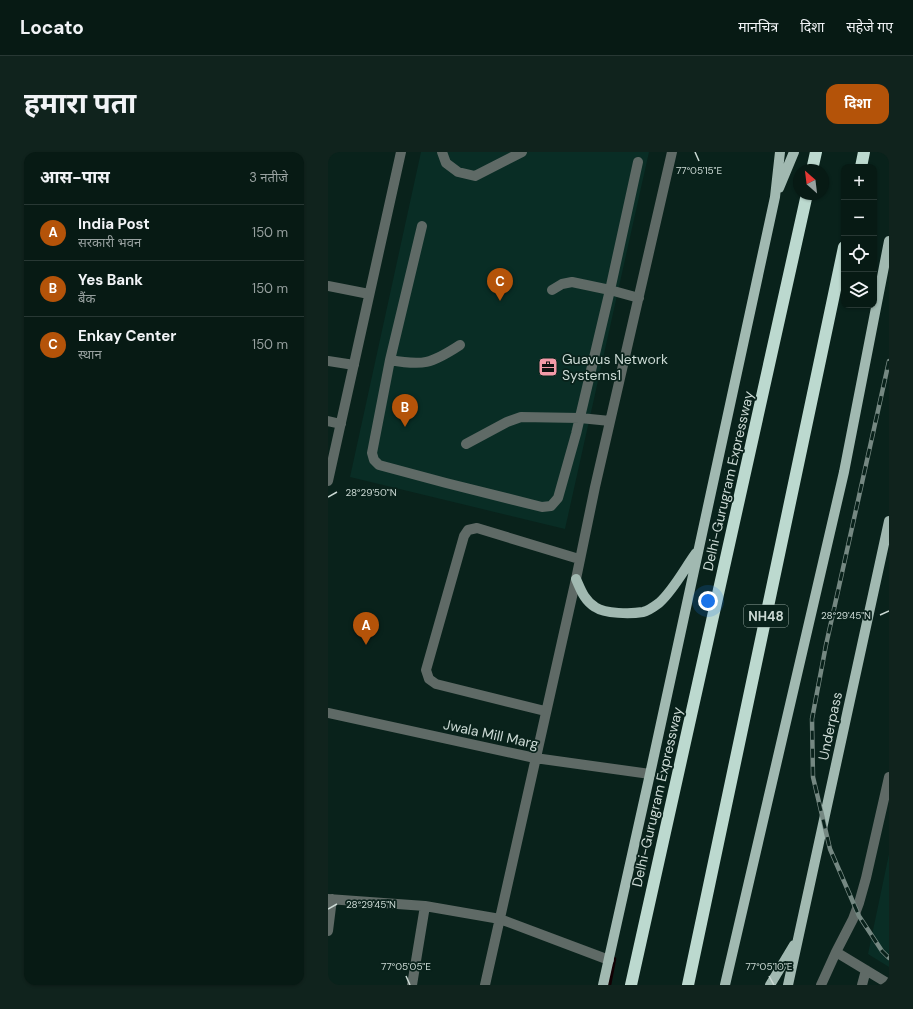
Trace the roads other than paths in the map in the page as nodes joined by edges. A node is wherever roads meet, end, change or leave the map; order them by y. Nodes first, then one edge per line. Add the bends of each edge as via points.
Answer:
1 (401, 152) edge
2 (442, 152) edge
3 (522, 152) edge
4 (672, 152) edge
5 (780, 152) edge
6 (794, 152) edge
7 (816, 152) edge
8 (864, 152) edge
9 (638, 162) dead end
10 (813, 164) edge
11 (862, 164) edge
12 (775, 197) junction
13 (806, 200) edge
14 (422, 226) dead end
15 (889, 241) edge
16 (841, 261) edge
17 (328, 286) edge
18 (552, 290) dead end
19 (610, 290) junction
20 (369, 294) junction
21 (639, 298) junction
22 (460, 345) dead end
23 (390, 360) junction
24 (328, 361) edge
25 (354, 365) junction
26 (580, 418) junction
27 (328, 421) edge
28 (610, 421) junction
29 (341, 424) junction
30 (466, 444) dead end
31 (328, 481) edge
32 (889, 521) edge
33 (699, 548) junction
34 (579, 559) junction
35 (576, 579) junction
36 (545, 711) junction
37 (328, 713) edge
38 (535, 758) junction
39 (650, 774) junction
40 (889, 777) edge
41 (330, 899) edge
42 (425, 906) junction
43 (500, 919) junction
44 (328, 930) edge
45 (799, 936) junction
46 (836, 952) junction
47 (609, 960) junction
48 (866, 970) junction
49 (889, 984) edge
50 (412, 985) edge
51 (485, 985) edge
52 (603, 985) edge
53 (631, 985) edge
54 (688, 985) edge
55 (725, 985) edge
56 (770, 985) edge
57 (788, 985) edge
58 (821, 985) edge
59 (862, 985) edge

1 - 20 street
2 - 3 street via 446,163 458,172 474,176
4 - 21 street
5 - 12 main road
6 - 12 main road
7 - 10 highway
8 - 11 highway
9 - 19 street
12 - 33 main road
13 - 53 highway, Delhi-Gurugram Expressway
14 - 23 street
15 - 55 main road via 844,472
16 - 54 highway, NH48
17 - 20 street
18 - 19 street via 572,282
19 - 21 street
19 - 26 street
20 - 25 street
21 - 28 street
22 - 23 street via 428,362 412,364
23 - 26 street via 372,453 379,465 542,507 551,506 558,498
24 - 25 street
25 - 29 street
26 - 28 street
26 - 30 street via 521,417
27 - 29 street
28 - 34 street
29 - 31 street
32 - 45 main road, Underpass
33 - 35 main road via 676,583 659,603 645,612 626,613 596,608 584,597
33 - 39 main road
34 - 35 street
34 - 36 street via 477,528 468,530 464,536 426,670 429,679 436,684
35 - 36 street
36 - 38 street
37 - 38 street, Jwala Mill Marg
38 - 39 street, Jwala Mill Marg
38 - 43 street
39 - 47 main road
40 - 46 street via 860,903
41 - 42 street
41 - 44 street
42 - 43 street
42 - 50 street
43 - 47 street
43 - 51 street
45 - 56 main road
45 - 57 main road, Underpass
46 - 48 street
46 - 58 street
47 - 52 main road
48 - 49 street
48 - 59 street

